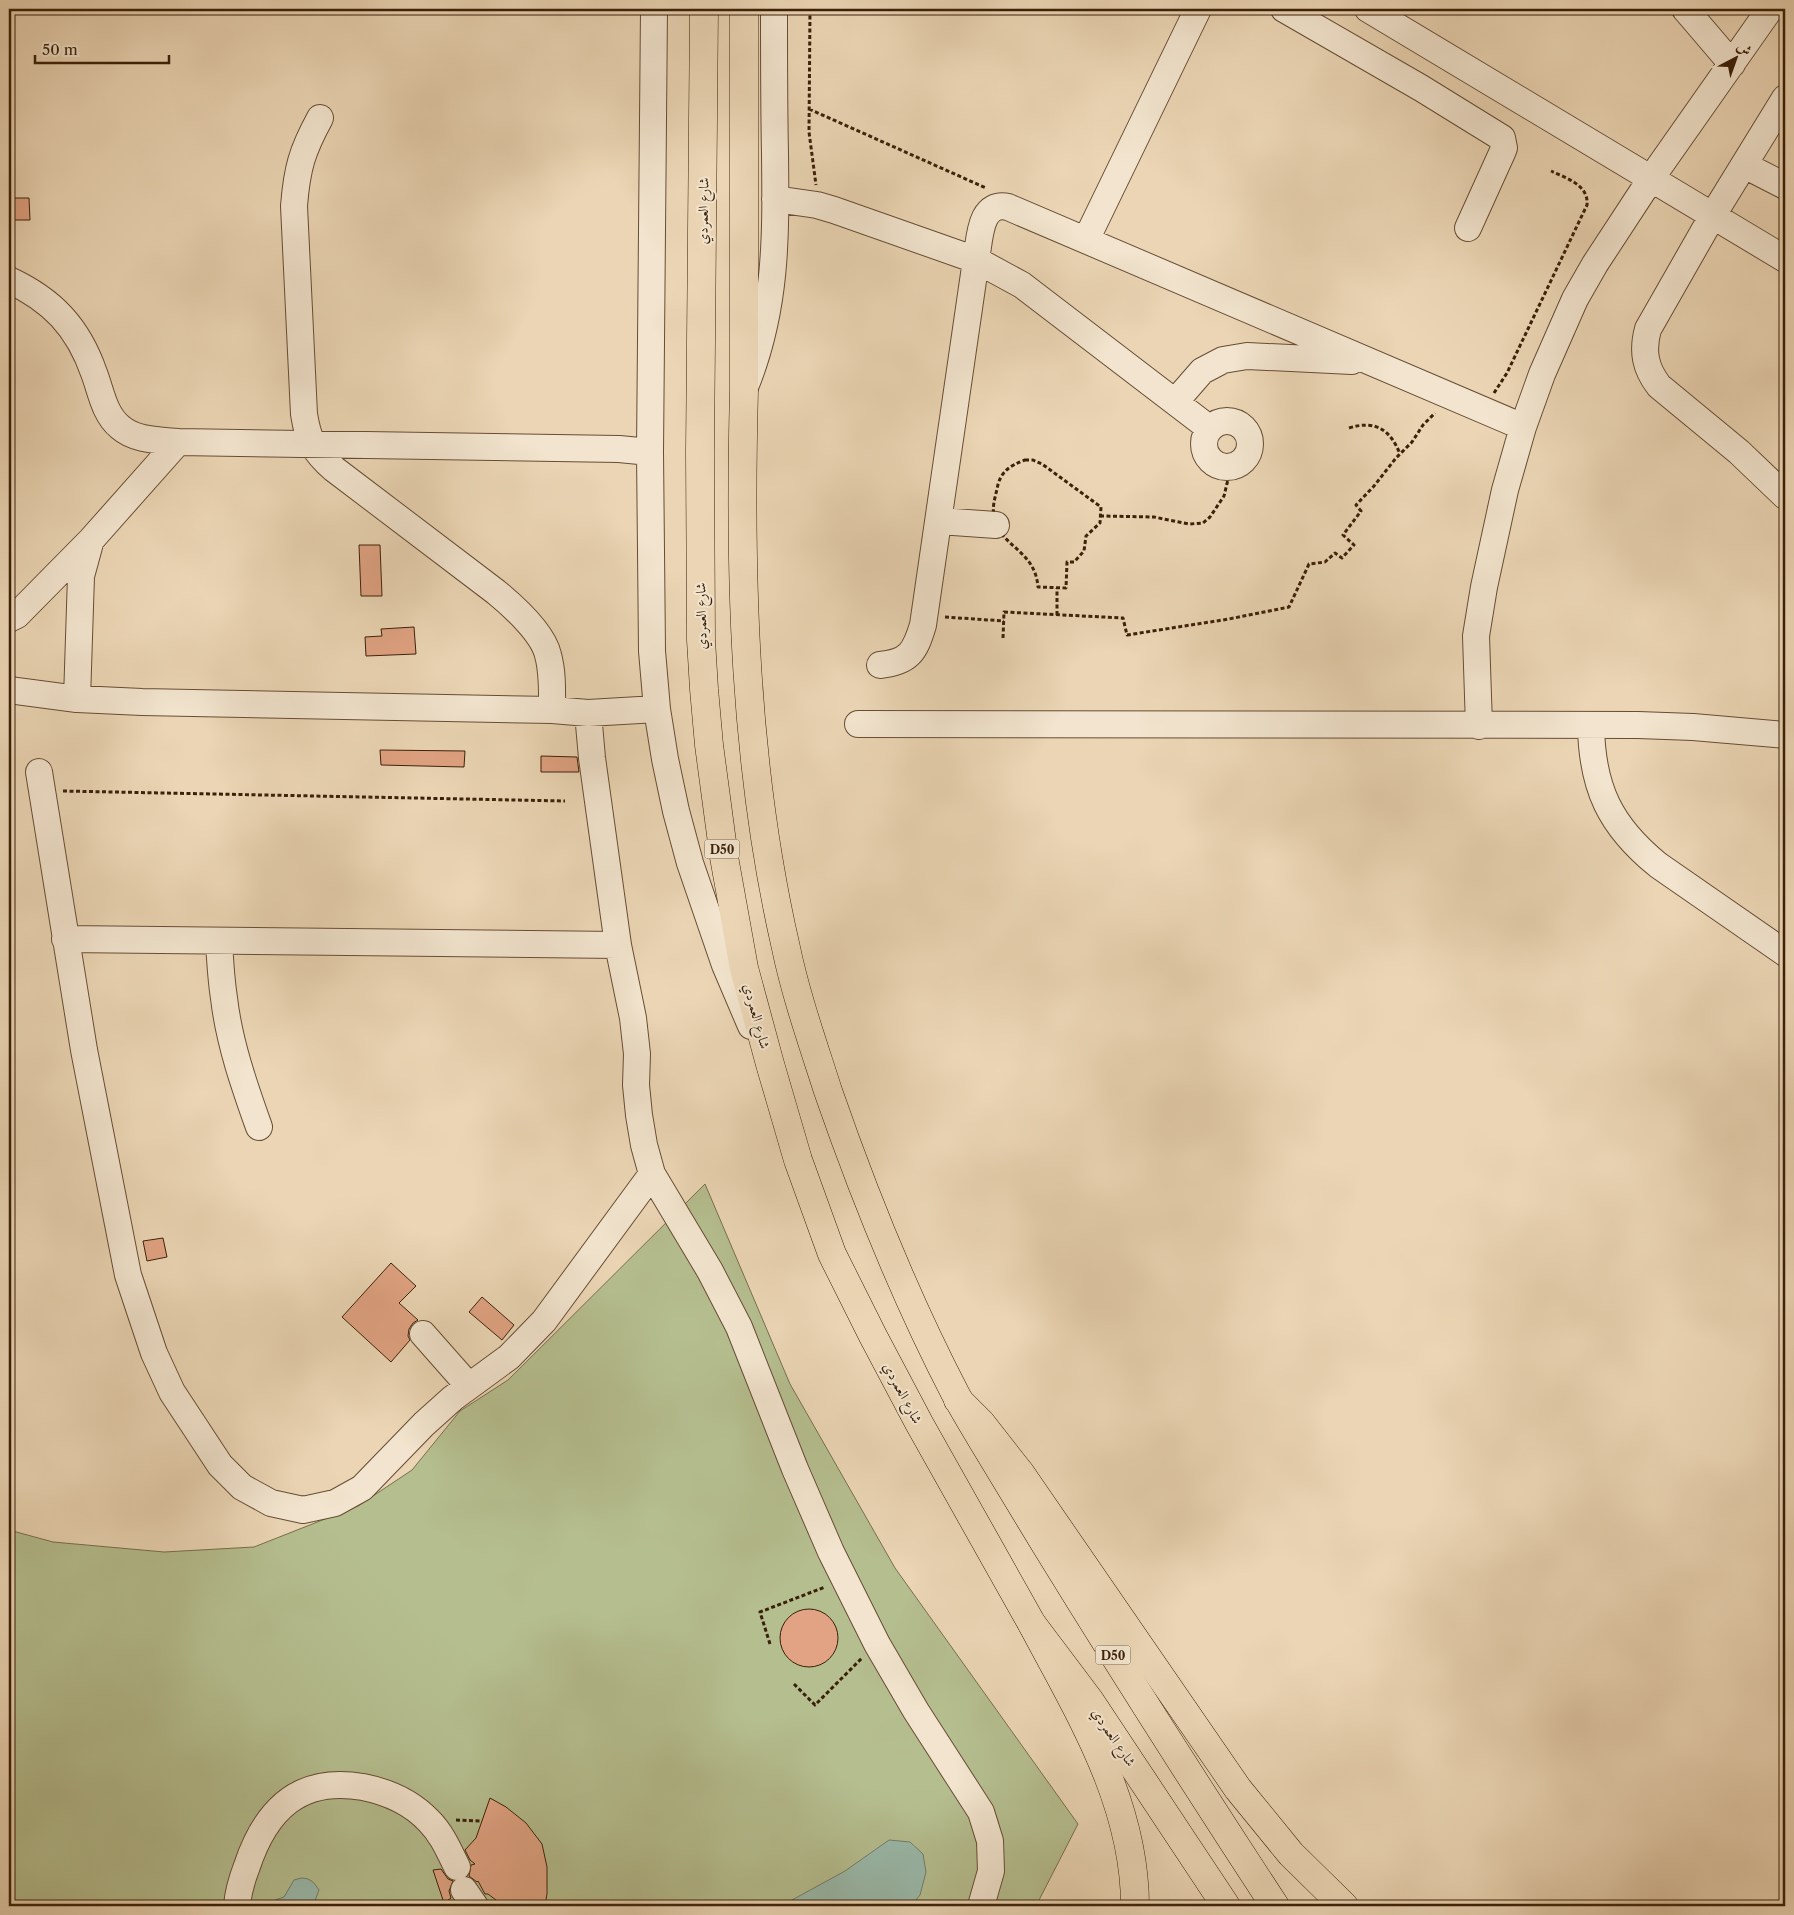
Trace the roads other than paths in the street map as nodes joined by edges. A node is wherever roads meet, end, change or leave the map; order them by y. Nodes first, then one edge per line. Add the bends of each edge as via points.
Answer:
1 (654, 9) edge
2 (704, 9) edge
3 (744, 9) edge
4 (774, 9) edge
5 (1198, 9) edge
6 (1284, 9) edge
7 (1368, 9) edge
8 (1685, 9) edge
9 (1770, 9) edge
10 (1732, 64) junction
11 (1785, 98) edge
12 (320, 118) dead end
13 (1744, 166) junction
14 (1652, 178) junction
15 (1785, 186) edge
16 (775, 199) junction
17 (1713, 215) junction
18 (1468, 228) dead end
19 (1086, 240) junction
20 (1785, 259) edge
21 (976, 260) junction
22 (9, 280) edge
23 (1368, 361) junction
24 (744, 390) junction
25 (1175, 402) junction
26 (1523, 427) junction
27 (1209, 428) junction
28 (178, 442) junction
29 (311, 444) junction
30 (650, 452) junction
31 (1785, 496) edge
32 (939, 521) junction
33 (996, 525) road end
34 (91, 540) junction
35 (9, 619) edge
36 (880, 665) dead end
37 (9, 690) edge
38 (77, 699) junction
39 (657, 709) junction
40 (552, 710) junction
41 (588, 713) junction
42 (858, 724) dead end
43 (1479, 726) junction
44 (1591, 726) junction
45 (1785, 735) edge
46 (41, 782) road end
47 (66, 939) junction
48 (219, 941) junction
49 (618, 944) junction
50 (1785, 953) edge
51 (770, 1064) junction
52 (259, 1127) dead end
53 (652, 1174) junction
54 (424, 1334) dead end
55 (468, 1385) junction
56 (958, 1400) junction
57 (1032, 1624) junction
58 (465, 1888) edge
59 (237, 1906) edge
60 (981, 1906) edge
61 (1135, 1906) edge
62 (1226, 1906) edge
63 (1275, 1906) edge
64 (1344, 1906) edge

1 - 30 street
2 - 51 main road, شارع العمردي / D50 via 700,453 704,689 725,866 744,968
3 - 24 main road, D50
4 - 16 street
5 - 19 street
6 - 18 street via 1502,138 1504,148
7 - 14 street
8 - 10 street
9 - 10 street
10 - 14 street
11 - 13 street
12 - 29 street via 303,153 294,206 304,414
13 - 15 street
13 - 17 street
14 - 17 street
14 - 26 street via 1575,299
16 - 21 street via 817,205
16 - 24 street via 770,299 760,346
17 - 20 street
17 - 31 street via 1648,329 1644,353 1646,365 1659,386 1739,452
19 - 21 street via 1002,206 990,209 983,219
19 - 23 street
21 - 25 street via 1022,285
21 - 32 street
22 - 28 street via 44,300 78,337 107,410 119,427 145,439
23 - 25 street via 1235,357 1202,371
23 - 26 street
24 - 56 main road, D50 via 742,450 747,675 763,826 775,899 803,1009 844,1136 916,1314
25 - 27 street
26 - 43 street via 1493,538 1476,636
27 - 27 street via 1203,443 1208,458 1222,467 1231,467 1245,459 1250,444 1245,429 1223,420
28 - 29 street
28 - 34 street
29 - 30 street
29 - 40 street via 320,458 517,610 548,654
30 - 39 street via 652,651
32 - 33 street
32 - 36 street via 920,634 910,653 898,663
34 - 35 street
34 - 38 street via 81,576
37 - 38 street
38 - 40 street
39 - 41 street
39 - 51 street via 672,794 690,864 725,965
40 - 41 street
41 - 49 street
42 - 43 street
43 - 44 street
44 - 45 street via 1693,726
44 - 50 street via 1595,772 1602,794 1625,834 1658,865
46 - 47 street
47 - 48 street
47 - 55 street via 128,1275 154,1353 172,1392 220,1465 242,1487 270,1503 303,1510 335,1502 362,1488 424,1424
48 - 49 street
48 - 52 street via 232,1042
49 - 53 street via 633,1018 639,1115
51 - 57 main road, شارع العمردي / D50 via 798,1160 832,1254 915,1415
53 - 55 street via 544,1322 509,1357
53 - 60 street via 739,1327 795,1469 877,1644 981,1812 990,1841 991,1870
54 - 55 street
56 - 63 main road, D50 via 1109,1648
56 - 64 main road via 992,1435 1022,1474 1243,1796 1291,1854
57 - 61 main road via 1111,1780 1131,1857
57 - 62 main road, شارع العمردي / D50 via 1101,1717
58 - 59 street via 439,1834 415,1808 376,1790 345,1784 321,1786 296,1795 276,1811 250,1855

